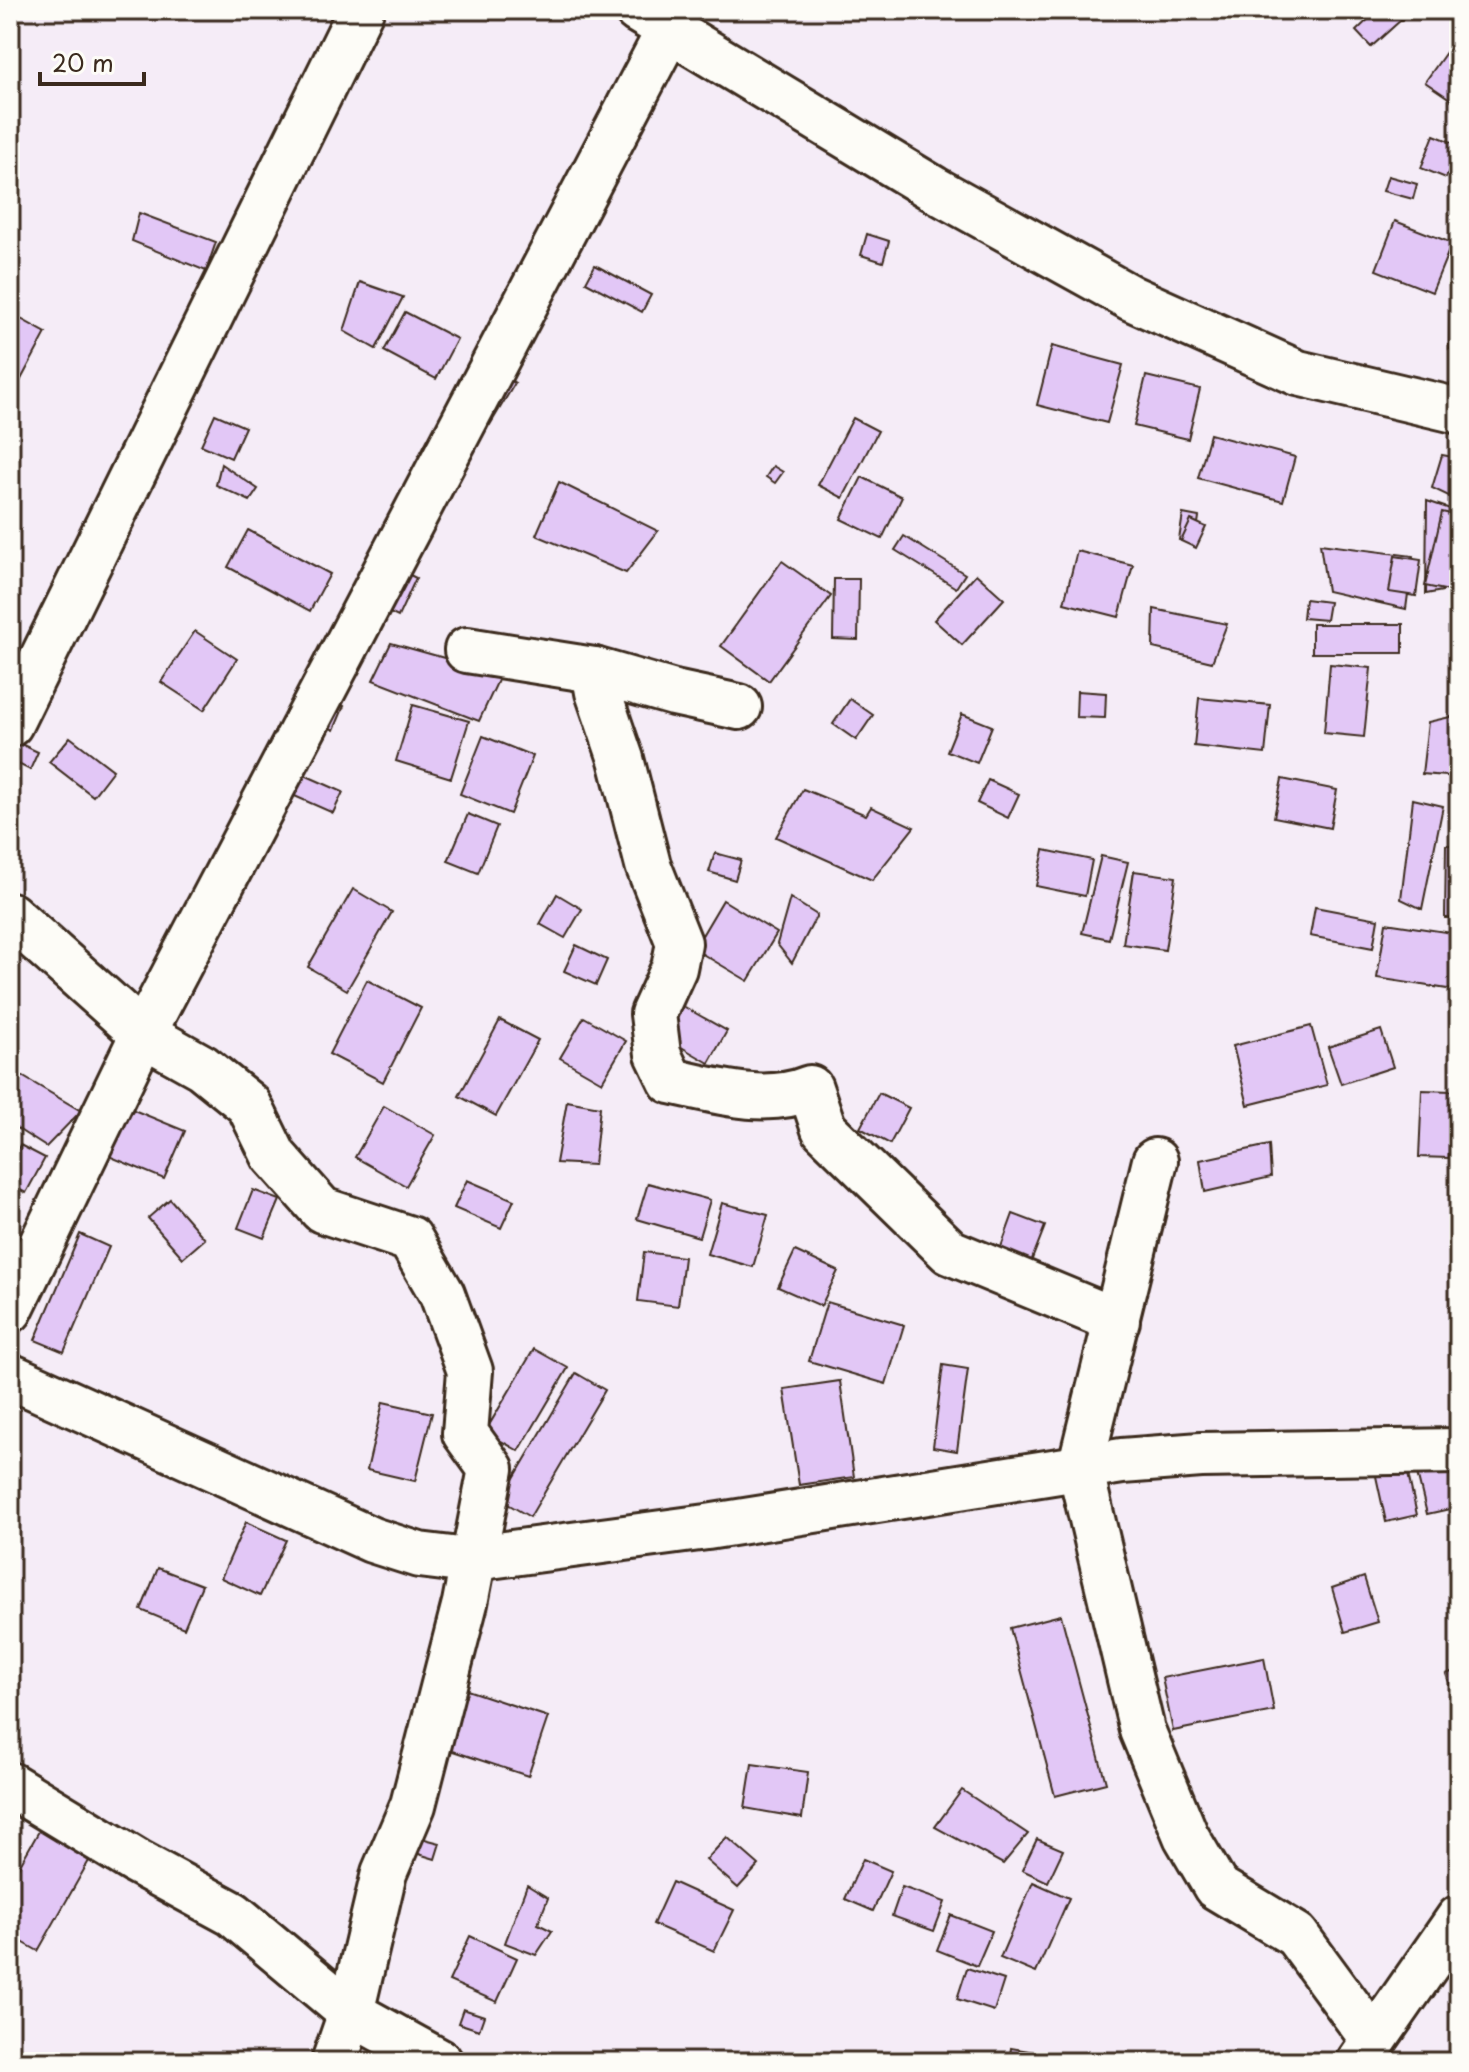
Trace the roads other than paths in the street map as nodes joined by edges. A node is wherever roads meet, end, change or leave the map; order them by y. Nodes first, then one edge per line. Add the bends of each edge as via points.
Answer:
1 (361, 10) edge
2 (653, 20) edge
3 (1459, 411) edge
4 (467, 650) dead end
5 (594, 670) junction
6 (739, 707) dead end
7 (10, 724) edge
8 (10, 915) edge
9 (143, 1034) junction
10 (1155, 1161) dead end
11 (10, 1310) edge
12 (1117, 1321) junction
13 (10, 1376) edge
14 (1459, 1451) edge
15 (1080, 1468) junction
16 (476, 1559) junction
17 (10, 1785) edge
18 (1459, 1918) edge
19 (351, 2013) junction
20 (1367, 2051) edge
21 (334, 2062) edge
22 (440, 2062) edge

1 - 7 street
2 - 3 street via 934,189 1131,298 1298,373
2 - 9 street
4 - 5 street
5 - 6 street
5 - 12 street via 648,865 679,943 653,1014 658,1054 671,1081 730,1094 789,1097 810,1088 824,1129 950,1252
8 - 9 street
9 - 11 street
9 - 16 street via 202,1067 249,1105 274,1156 322,1210 410,1239 442,1294 470,1371 465,1433 491,1469
10 - 12 street
12 - 15 street
13 - 16 street via 372,1540 419,1555
14 - 15 street via 1163,1456
15 - 16 street
15 - 20 street via 1142,1730 1186,1836 1216,1887 1296,1935
16 - 19 street via 413,1805 384,1873
17 - 19 street via 233,1914
18 - 20 street
19 - 21 street
19 - 22 street

